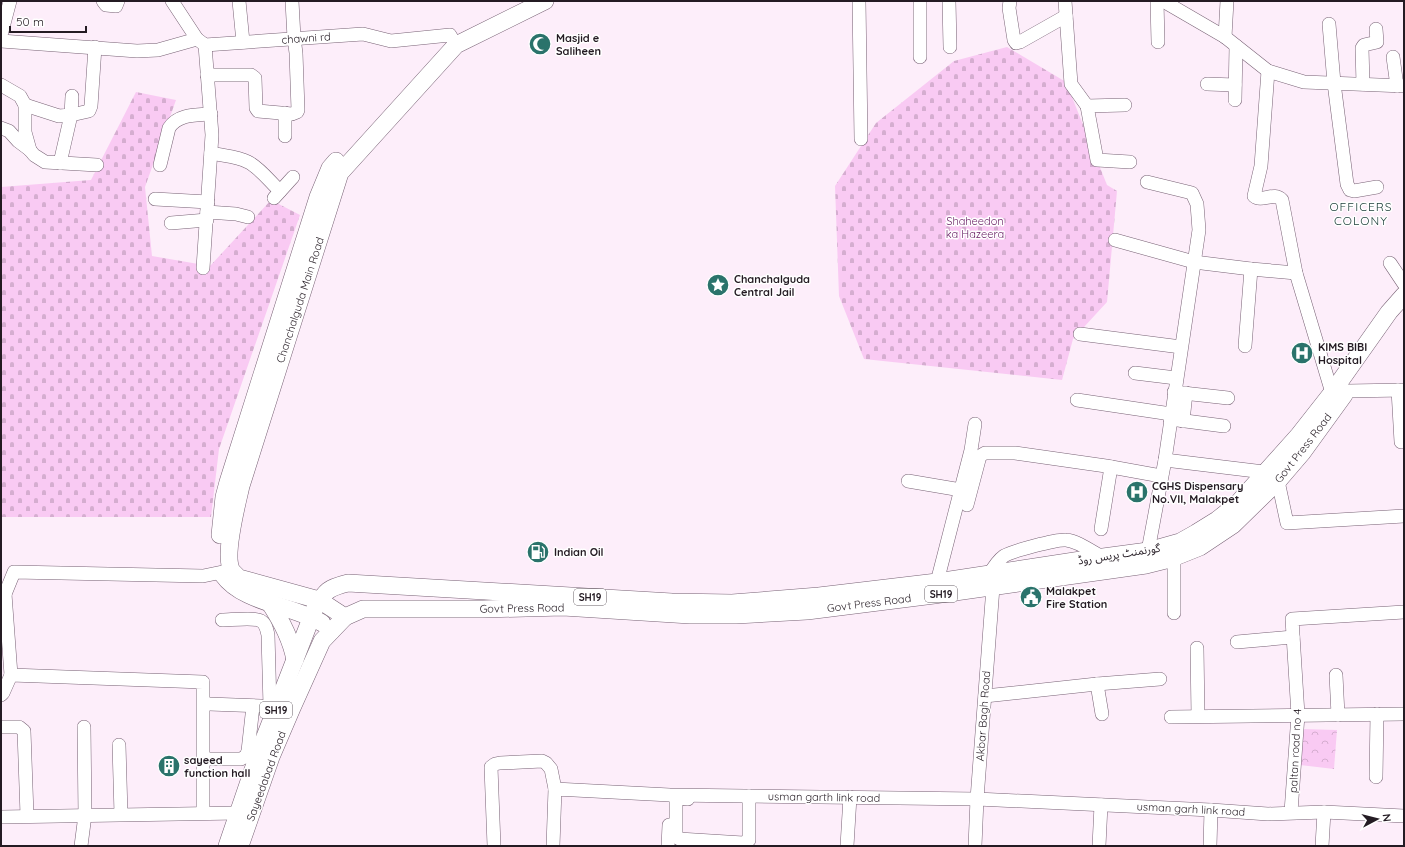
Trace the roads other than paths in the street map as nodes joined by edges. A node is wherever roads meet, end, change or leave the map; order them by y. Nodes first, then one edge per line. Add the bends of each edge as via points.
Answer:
1 (10, 1) edge
2 (103, 1) edge
3 (118, 1) edge
4 (172, 1) edge
5 (239, 1) edge
6 (292, 1) edge
7 (520, 1) edge
8 (545, 1) edge
9 (859, 1) edge
10 (920, 1) edge
11 (948, 1) edge
12 (1010, 1) edge
13 (1065, 1) edge
14 (1157, 1) edge
15 (1163, 1) edge
16 (1227, 1) edge
17 (1066, 16) junction
18 (1329, 24) dead end
19 (1376, 29) dead end
20 (1, 35) edge
21 (1225, 37) junction
22 (294, 38) junction
23 (453, 40) junction
24 (1, 41) edge
25 (201, 42) junction
26 (243, 42) junction
27 (1158, 42) dead end
28 (950, 46) dead end
29 (1236, 46) junction
30 (95, 47) junction
31 (920, 57) dead end
32 (1393, 57) dead end
33 (1268, 71) junction
34 (207, 75) junction
35 (1334, 83) junction
36 (1207, 84) dead end
37 (1363, 84) junction
38 (1, 85) edge
39 (1235, 85) junction
40 (1400, 86) edge
41 (72, 96) dead end
42 (1234, 100) dead end
43 (25, 105) junction
44 (1125, 105) dead end
45 (1087, 106) junction
46 (285, 113) junction
47 (211, 114) junction
48 (71, 115) junction
49 (1, 128) edge
50 (285, 136) dead end
51 (861, 139) dead end
52 (30, 150) junction
53 (211, 153) junction
54 (1130, 162) dead end
55 (60, 163) junction
56 (97, 165) dead end
57 (160, 166) dead end
58 (293, 177) dead end
59 (1147, 182) dead end
60 (1377, 187) dead end
61 (155, 199) dead end
62 (207, 211) junction
63 (248, 217) dead end
64 (171, 223) dead end
65 (1115, 240) dead end
66 (1194, 262) junction
67 (1390, 263) dead end
68 (203, 268) dead end
69 (1251, 269) junction
70 (1296, 274) junction
71 (1404, 284) edge
72 (1404, 295) edge
73 (1404, 310) edge
74 (1080, 334) dead end
75 (1245, 346) dead end
76 (1181, 348) junction
77 (1135, 374) dead end
78 (1176, 378) junction
79 (1401, 390) edge
80 (1180, 392) junction
81 (1339, 392) junction
82 (1228, 398) dead end
83 (1077, 400) dead end
84 (1175, 418) junction
85 (975, 424) dead end
86 (1224, 426) dead end
87 (1401, 442) dead end
88 (1164, 460) junction
89 (1111, 467) junction
90 (1161, 476) junction
91 (1271, 476) junction
92 (908, 481) dead end
93 (961, 490) junction
94 (966, 505) dead end
95 (1404, 516) edge
96 (1101, 529) dead end
97 (1148, 551) junction
98 (1102, 557) junction
99 (1174, 558) junction
100 (227, 572) junction
101 (991, 581) junction
102 (937, 582) junction
103 (3, 594) edge
104 (269, 602) junction
105 (316, 608) junction
106 (1404, 612) edge
107 (1174, 613) dead end
108 (345, 617) junction
109 (222, 620) dead end
110 (327, 635) junction
111 (1293, 637) junction
112 (1237, 642) dead end
113 (1197, 648) dead end
114 (295, 660) junction
115 (11, 675) junction
116 (1336, 675) dead end
117 (1160, 679) dead end
118 (1098, 684) junction
119 (1, 695) edge
120 (985, 696) junction
121 (209, 704) dead end
122 (253, 706) junction
123 (274, 706) junction
124 (1102, 714) dead end
125 (1377, 714) junction
126 (1404, 714) edge
127 (1298, 715) junction
128 (1338, 715) junction
129 (1198, 716) junction
130 (1171, 717) dead end
131 (1, 727) edge
132 (84, 727) dead end
133 (119, 745) dead end
134 (208, 759) dead end
135 (1376, 776) dead end
136 (554, 789) junction
137 (670, 795) junction
138 (850, 798) junction
139 (749, 799) junction
140 (977, 799) junction
141 (1101, 805) junction
142 (1211, 810) junction
143 (1291, 812) junction
144 (1324, 812) junction
145 (203, 813) junction
146 (238, 813) junction
147 (121, 814) junction
148 (28, 815) junction
149 (85, 815) junction
150 (1404, 816) edge
151 (1, 817) edge
152 (81, 846) edge
153 (227, 846) edge
154 (240, 846) edge
155 (494, 846) edge
156 (553, 846) edge
157 (668, 846) edge
158 (847, 846) edge
159 (975, 846) edge
160 (1099, 846) edge
161 (1210, 846) edge
162 (1322, 846) edge

1 - 20 street
2 - 3 street via 106,5 116,6
4 - 25 street
5 - 26 street
6 - 22 street
7 - 23 main road, Chanchalguda Main Road
8 - 23 main road, Chanchalguda Main Road
9 - 51 street
10 - 31 street
11 - 28 street
12 - 17 street via 1016,42
13 - 17 street
14 - 27 street
15 - 21 street
16 - 21 street
17 - 45 street via 1071,84
18 - 35 street
19 - 37 street via 1377,42 1364,45 1362,48
21 - 29 street
22 - 23 street, chawni rd via 363,34 391,41
22 - 26 street, chawni rd
22 - 46 street via 298,110 295,113
23 - 100 main road, Chanchalguda Main Road via 330,168 318,197 228,482 231,497 218,560
24 - 30 street, chawni rd
25 - 26 street, chawni rd
25 - 30 street, chawni rd via 137,51
25 - 34 street
29 - 33 street
29 - 39 street
30 - 48 street via 91,106 89,111
32 - 40 street
33 - 35 street via 1304,82
33 - 70 street via 1262,166 1254,196 1258,199 1275,196 1282,200
34 - 46 street via 251,75 255,78 258,111
34 - 47 street
35 - 37 street
35 - 60 street via 1347,184 1350,190 1354,191
36 - 39 street
37 - 40 street
38 - 43 street via 20,96
39 - 42 street
41 - 48 street
43 - 48 street via 59,116
43 - 52 street via 25,132
44 - 45 street
45 - 54 street via 1097,160
46 - 50 street
47 - 53 street
47 - 57 street via 188,116 172,123
48 - 55 street
49 - 52 street via 9,131
52 - 55 street via 34,156 45,162
53 - 58 street via 241,159 256,167 277,195
53 - 62 street
55 - 56 street
59 - 66 street via 1192,193 1197,204 1199,230
61 - 62 street
62 - 63 street
62 - 64 street
62 - 68 street
65 - 66 street
66 - 69 street
66 - 76 street
67 - 71 street
69 - 70 street
69 - 75 street
70 - 81 street
72 - 81 main road, SH19 via 1389,312
73 - 81 main road, Govt Press Road / SH19
74 - 76 street
76 - 78 street
77 - 78 street
78 - 80 street
79 - 81 street
79 - 87 street
80 - 82 street
80 - 84 street
81 - 91 main road, Govt Press Road / SH19 via 1302,453
83 - 84 street
84 - 86 street
84 - 88 street
85 - 93 street
88 - 90 street
88 - 91 street
89 - 90 street
89 - 94 street via 1016,453 985,453 980,456
89 - 96 street
90 - 97 street
91 - 95 street via 1287,523
91 - 97 main road, گورنمنٹ پریس روڈ / SH19 via 1217,520 1180,542
91 - 99 main road, Govt Press Road / SH19 via 1233,525 1200,547
92 - 93 street
93 - 102 street
97 - 98 main road, گورنمنٹ پریس روڈ / SH19
98 - 101 main road, گورنمنٹ پریس روڈ / SH19
98 - 101 street via 1072,541 1060,540 1005,556 996,562
99 - 101 main road, Govt Press Road / SH19 via 1146,565
99 - 107 street
100 - 103 street via 203,576 14,572
100 - 104 main road via 229,583 245,594
100 - 105 main road
101 - 102 main road, گورنمنٹ پریس روڈ / SH19
101 - 108 main road, Govt Press Road / SH19 via 807,611 736,615 563,607 363,609
101 - 120 street, Akbar Bagh Road
102 - 105 main road, گورنمنٹ پریس روڈ / SH19 via 732,603 348,583 328,589
103 - 115 street
104 - 105 main road
104 - 114 main road via 287,631
105 - 108 main road
105 - 110 main road
105 - 114 main road, Sayeedabad Road / SH19
106 - 111 street, paltan road no 4 via 1292,619
108 - 110 main road, SH19
109 - 123 street via 257,619 265,624
110 - 154 main road, Sayeedabad Road / SH19 via 271,758
111 - 112 street
111 - 127 street, paltan road no 4
113 - 129 street
114 - 123 main road, Sayeedabad Road / SH19
115 - 119 street
115 - 145 street via 203,682
116 - 128 street
117 - 118 street
118 - 120 street
118 - 124 street
120 - 140 street, Akbar Bagh Road
121 - 122 street
122 - 123 street
122 - 134 street via 246,756 241,759
123 - 146 main road, Sayeedabad Road / SH19
125 - 126 street
125 - 128 street
125 - 135 street
127 - 128 street
127 - 129 street
127 - 143 street, paltan road no 4
129 - 130 street
131 - 148 street via 19,727 24,732
132 - 149 street
133 - 147 street
136 - 137 street, usman garth link road
136 - 155 street via 551,769 542,761 500,763 491,767
136 - 156 street
137 - 139 street, usman garth link road
137 - 157 street
138 - 139 street, usman garth link road
138 - 140 street, usman garth link road
138 - 158 street
139 - 139 street via 747,842 679,839 676,836 677,799
140 - 141 street, usman garh link road
140 - 159 street, Akbar Bagh Road
141 - 142 street, usman garh link road
141 - 160 street
142 - 143 street, usman garh link road via 1268,814
142 - 161 street
143 - 144 street, usman garh link road
144 - 150 street, usman garh link road
144 - 162 street
145 - 146 street
145 - 147 street
146 - 153 main road, Sayeedabad Road / SH19
147 - 149 street
148 - 149 street
148 - 151 street
149 - 152 street

